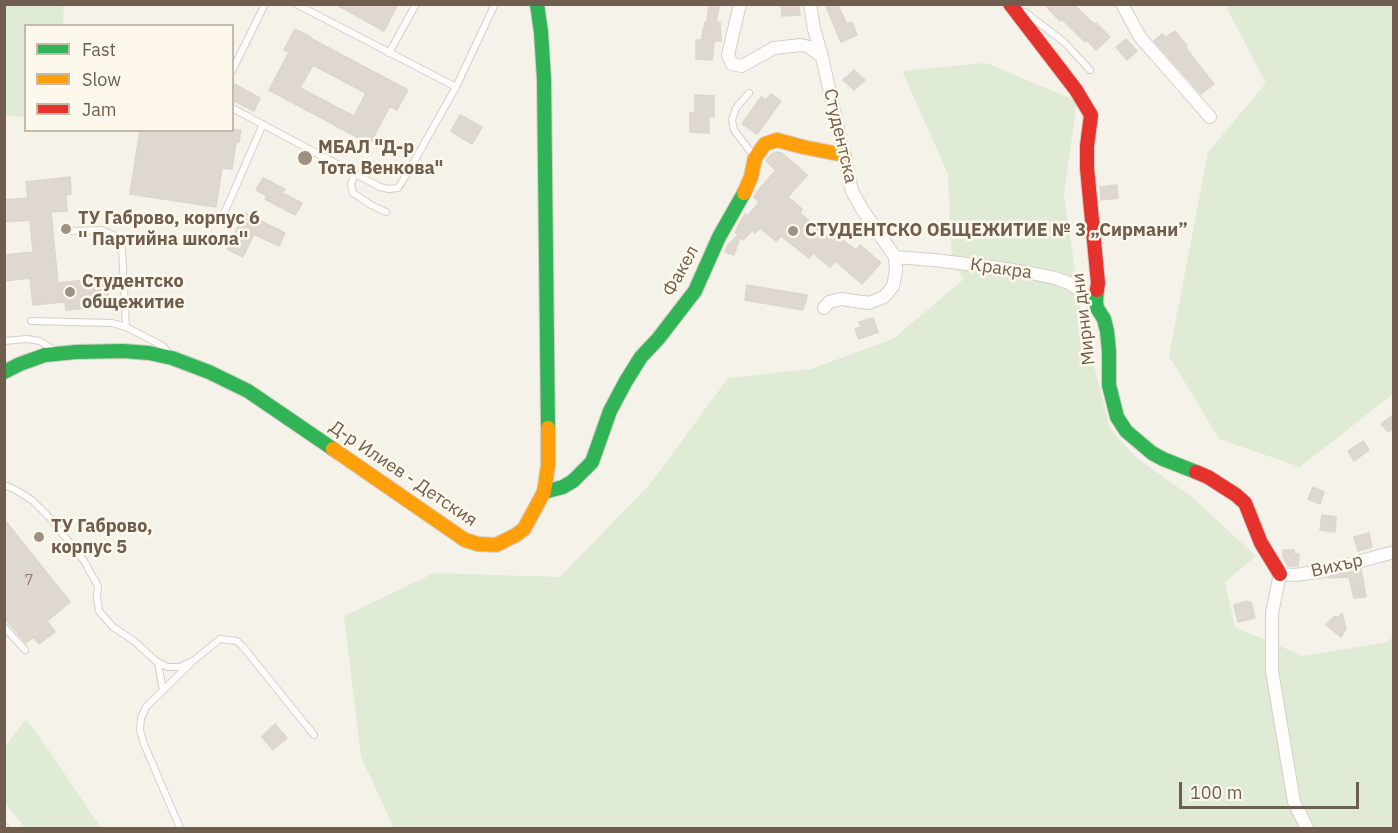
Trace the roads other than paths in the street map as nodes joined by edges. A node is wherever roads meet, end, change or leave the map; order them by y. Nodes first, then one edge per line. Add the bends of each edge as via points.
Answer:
1 (265, 4) edge
2 (296, 4) edge
3 (416, 4) edge
4 (495, 4) edge
5 (537, 4) edge
6 (740, 4) edge
7 (810, 4) edge
8 (1010, 4) edge
9 (1016, 4) edge
10 (1122, 4) edge
11 (389, 53) junction
12 (822, 57) junction
13 (234, 67) edge
14 (1090, 70) dead end
15 (456, 87) junction
16 (749, 93) dead end
17 (234, 109) edge
18 (1210, 117) dead end
19 (263, 124) junction
20 (844, 154) junction
21 (755, 158) junction
22 (356, 174) junction
23 (386, 212) dead end
24 (223, 216) dead end
25 (70, 231) dead end
26 (895, 257) junction
27 (824, 308) dead end
28 (1097, 308) junction
29 (31, 321) dead end
30 (126, 327) junction
31 (4, 341) edge
32 (59, 354) junction
33 (172, 358) junction
34 (4, 372) edge
35 (4, 485) edge
36 (544, 492) junction
37 (1394, 552) edge
38 (1280, 574) junction
39 (4, 627) edge
40 (25, 650) dead end
41 (193, 661) junction
42 (157, 662) junction
43 (163, 691) junction
44 (314, 735) dead end
45 (180, 828) edge
46 (1307, 828) edge

1 - 13 lane
2 - 11 lane
3 - 11 lane
4 - 15 lane
5 - 36 street, Д-р Илиев - Детския via 544,79 548,466
6 - 12 street via 728,55 732,64 742,66 774,48 801,45
7 - 12 street, Студентска
8 - 28 street, Мирни дни via 1091,115 1087,168
9 - 14 lane via 1064,42
10 - 18 street via 1140,37
11 - 15 lane
12 - 20 street, Студентска
15 - 22 lane via 398,188 380,187
16 - 21 lane via 736,108 732,120 734,130
17 - 19 lane
19 - 22 lane
19 - 24 lane
20 - 21 street via 777,140 765,144
20 - 26 street, Студентска via 852,190
21 - 36 street, Факел via 743,195 695,291 626,381 610,411 592,462 573,481
22 - 23 lane via 351,184 353,193
25 - 30 lane via 101,230 118,237
26 - 27 street via 893,286 884,297 868,303 842,299 829,302
26 - 28 street, Кракра via 1055,278 1081,291
28 - 38 street, Мирни дни via 1107,331 1112,399 1126,431 1152,453 1208,477 1245,503
29 - 30 lane via 112,323
30 - 33 lane via 164,347
31 - 32 lane via 40,341
32 - 33 street, Д-р Илиев - Детския via 123,351
32 - 34 street, Д-р Илиев - Детския via 45,355
33 - 36 street, Д-р Илиев - Детския via 249,391 465,540 496,545 516,536
35 - 42 lane via 32,500 50,518 98,586 99,611
37 - 38 street, Вихър via 1324,570
38 - 46 street via 1272,613 1272,671 1294,802
39 - 40 lane
41 - 42 lane via 180,667
41 - 43 lane
41 - 44 lane via 220,639 237,641
42 - 43 lane
43 - 45 lane via 146,707 141,730

